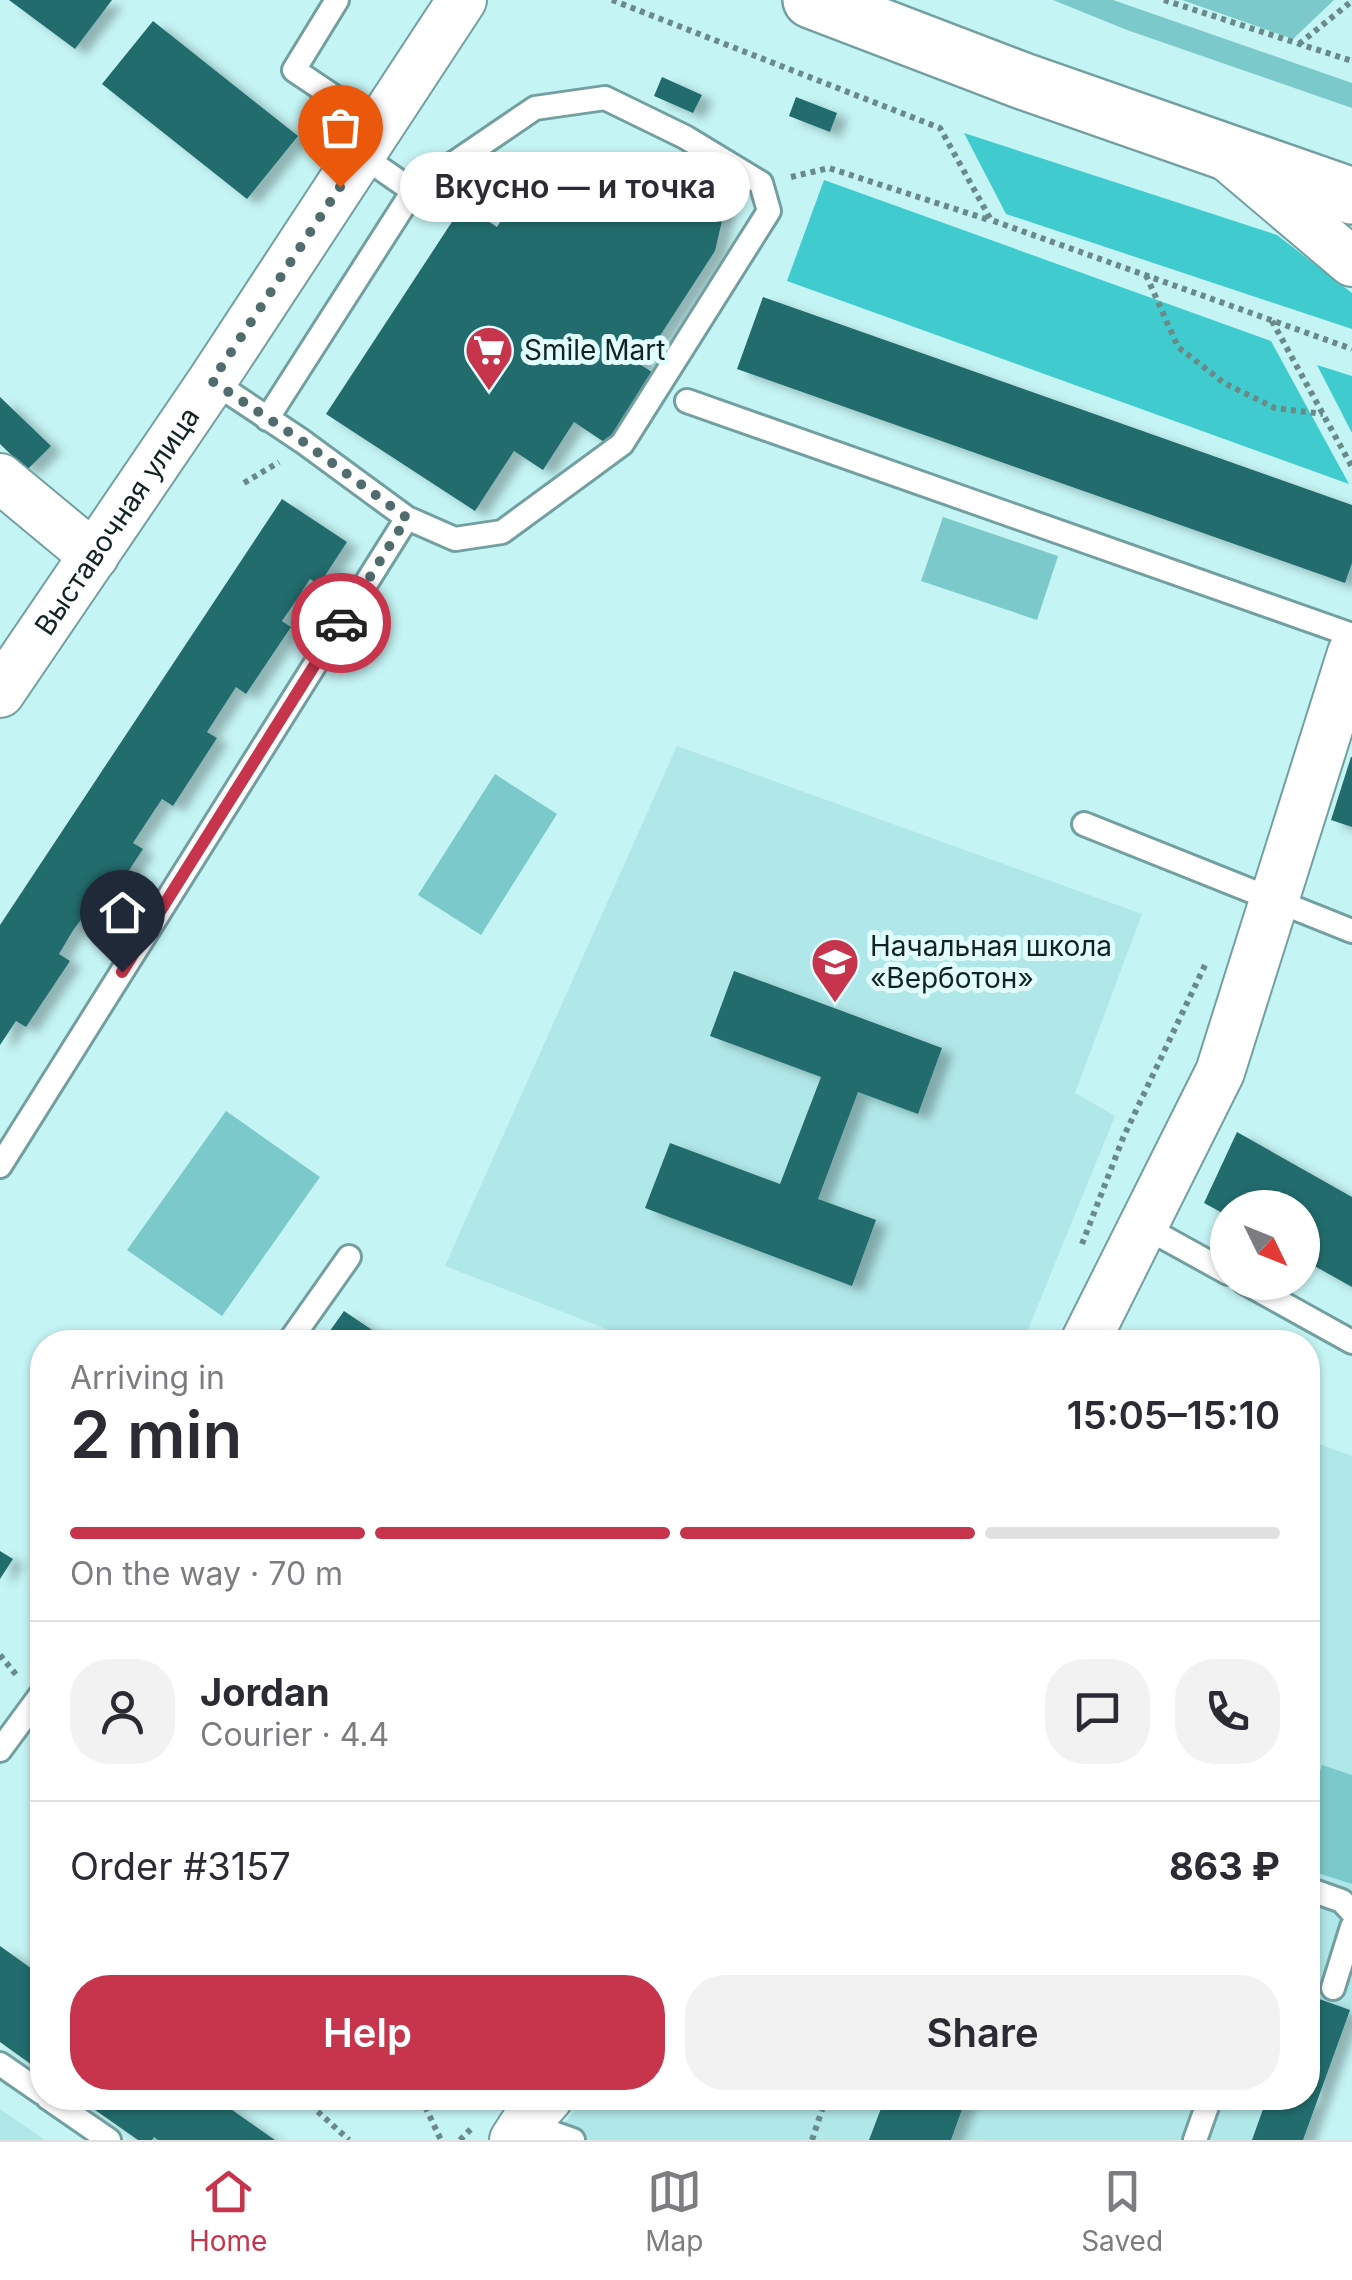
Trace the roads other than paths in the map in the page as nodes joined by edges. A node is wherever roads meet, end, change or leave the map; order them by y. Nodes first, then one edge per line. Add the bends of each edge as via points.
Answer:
1 (337, 0) edge
2 (462, 0) edge
3 (811, 0) edge
4 (370, 141) junction
5 (1218, 149) junction
6 (413, 191) junction
7 (1352, 196) edge
8 (1352, 262) edge
9 (212, 381) junction
10 (687, 401) dead end
11 (266, 419) junction
12 (0, 478) edge
13 (407, 518) junction
14 (94, 556) junction
15 (1352, 636) edge
16 (1352, 653) edge
17 (0, 693) edge
18 (1084, 824) dead end
19 (1274, 902) junction
20 (1352, 931) edge
21 (0, 1166) edge
22 (1143, 1226) junction
23 (349, 1257) dead end
24 (1210, 1264) edge
25 (1276, 1300) edge
26 (297, 1330) edge
27 (1091, 1330) edge
28 (1352, 1342) edge
29 (30, 1709) edge
30 (0, 1750) edge
31 (1320, 1893) edge
32 (1352, 1912) edge
33 (1352, 1927) edge
34 (1333, 1988) dead end
35 (0, 2064) edge
36 (30, 2084) edge
37 (67, 2110) edge
38 (1206, 2110) edge
39 (529, 2120) edge
40 (109, 2140) edge
41 (573, 2140) edge
42 (1195, 2140) edge

1 - 4 lane via 294,70
2 - 4 street, Выставочная улица
3 - 5 main road
4 - 6 lane
4 - 9 street, Выставочная улица
5 - 7 main road
5 - 8 street
6 - 11 lane
6 - 13 lane via 535,108 605,98 761,183 769,211 622,444 502,532 455,539
9 - 11 lane
9 - 14 street, Выставочная улица
10 - 15 lane
11 - 13 lane
12 - 14 street
13 - 21 lane
14 - 17 street, Выставочная улица
16 - 19 street
18 - 19 lane
19 - 20 lane
19 - 22 street via 1220,1072
22 - 24 lane
22 - 27 street
23 - 26 lane
25 - 28 lane
29 - 30 lane
31 - 32 lane
33 - 34 lane
35 - 36 lane
37 - 40 lane
38 - 42 lane
39 - 41 lane

